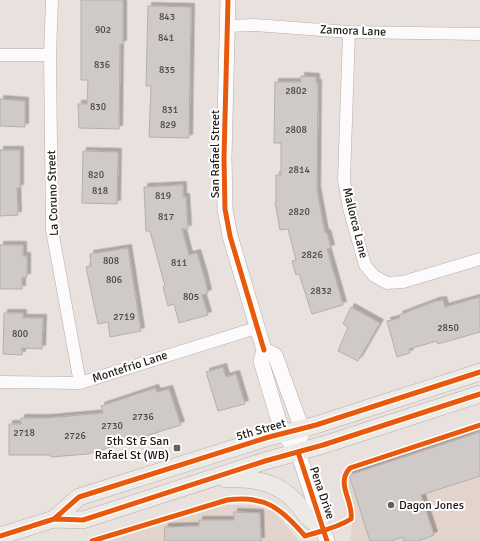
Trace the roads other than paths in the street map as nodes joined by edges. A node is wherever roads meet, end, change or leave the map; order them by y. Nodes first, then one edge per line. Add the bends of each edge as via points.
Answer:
1 (52, 0) edge
2 (228, 0) edge
3 (227, 26) junction
4 (349, 32) junction
5 (480, 34) edge
6 (0, 55) edge
7 (50, 55) junction
8 (480, 259) edge
9 (256, 328) junction
10 (264, 350) junction
11 (480, 372) edge
12 (0, 382) edge
13 (80, 383) junction
14 (480, 394) edge
15 (302, 429) junction
16 (283, 434) junction
17 (298, 452) junction
18 (204, 482) junction
19 (54, 519) junction
20 (0, 536) edge
21 (326, 536) edge

1 - 7 street, La Coruno Street
2 - 3 street, San Rafael Street
3 - 4 street, Zamora Lane via 256,25
3 - 9 street, San Rafael Street via 225,209
4 - 5 street, Zamora Lane
4 - 8 street, Mallorca Lane via 344,180 365,265 374,276 386,282 403,282
6 - 7 street
7 - 13 street, La Coruno Street via 52,230
9 - 10 street, San Rafael Street
9 - 13 street, Montefrio Lane
10 - 15 street, San Rafael Street via 275,355
10 - 16 street, San Rafael Street via 261,361
11 - 15 main road, 5th Street
12 - 13 street, Montefrio Lane
14 - 17 main road, 5th Street
15 - 16 main road, 5th Street
15 - 17 street, San Rafael Street
16 - 17 street, San Rafael Street
16 - 19 main road, 5th Street via 79,497
17 - 18 main road, 5th Street
17 - 21 street, Pena Drive
18 - 19 main road, 5th Street via 82,520
18 - 21 main road via 242,479 259,480 274,486 297,502 306,516
19 - 20 main road, 5th Street

